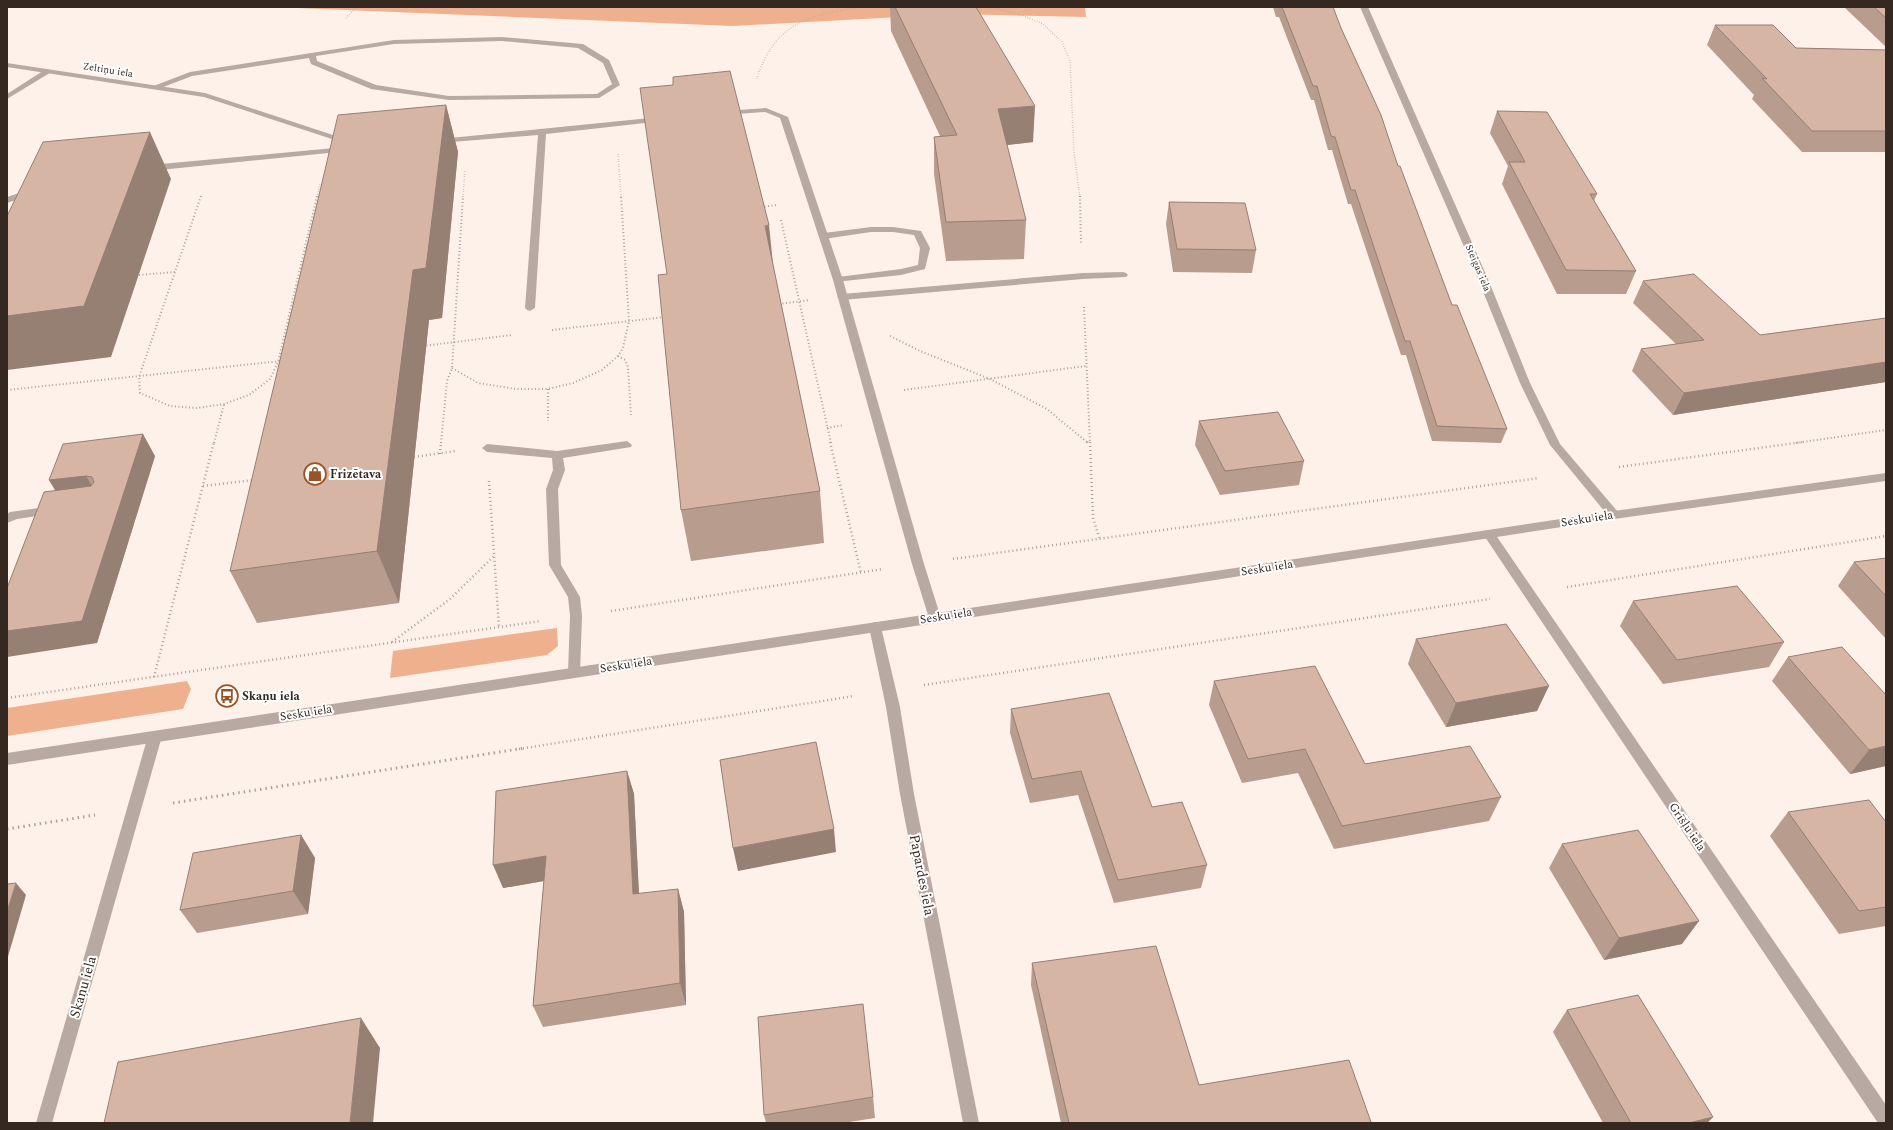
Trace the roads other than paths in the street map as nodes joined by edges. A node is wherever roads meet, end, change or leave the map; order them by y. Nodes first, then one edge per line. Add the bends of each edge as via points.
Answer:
1 (1364, 7) edge
2 (312, 55) junction
3 (7, 65) edge
4 (49, 71) junction
5 (155, 87) junction
6 (7, 97) edge
7 (716, 114) edge
8 (671, 118) edge
9 (542, 132) junction
10 (435, 141) edge
11 (142, 169) edge
12 (36, 190) edge
13 (7, 200) edge
14 (824, 236) junction
15 (1123, 275) dead end
16 (838, 280) junction
17 (842, 297) junction
18 (530, 308) dead end
19 (627, 445) road end
20 (487, 448) road end
21 (557, 455) junction
22 (1886, 477) edge
23 (68, 508) edge
24 (1614, 515) junction
25 (7, 519) edge
26 (1489, 534) junction
27 (935, 618) junction
28 (875, 627) junction
29 (574, 673) junction
30 (155, 736) junction
31 (7, 759) edge
32 (1886, 1120) edge
33 (44, 1123) edge
34 (971, 1123) edge

1 - 24 street, Steigas iela via 1483,279 1525,384 1555,445
2 - 2 street via 402,42 502,39 580,46 606,62 616,85 599,96 449,98 374,87 314,62
2 - 5 street via 190,74
3 - 4 street, Zeltiņu iela
4 - 5 street, Zeltiņu iela
4 - 6 street
5 - 11 street, Zeltiņu iela via 205,95 358,146
7 - 14 street via 766,110 784,117
8 - 9 street
9 - 10 street
9 - 18 street
12 - 13 street
14 - 16 street
14 - 16 street via 895,228 918,233 925,248 922,267
15 - 17 street via 1083,276
16 - 17 street
17 - 27 street
19 - 21 street
20 - 21 street
21 - 29 street via 559,470 552,489 555,565 574,597
22 - 24 street, Sesku iela
23 - 25 street via 14,515
24 - 26 street, Sesku iela
26 - 27 street, Sesku iela
26 - 32 street, Grīšļu iela
27 - 28 street, Sesku iela
28 - 29 street, Sesku iela
28 - 34 street, Papardes iela
29 - 30 street, Sesku iela
30 - 31 street, Sesku iela
30 - 33 street, Skaņu iela

